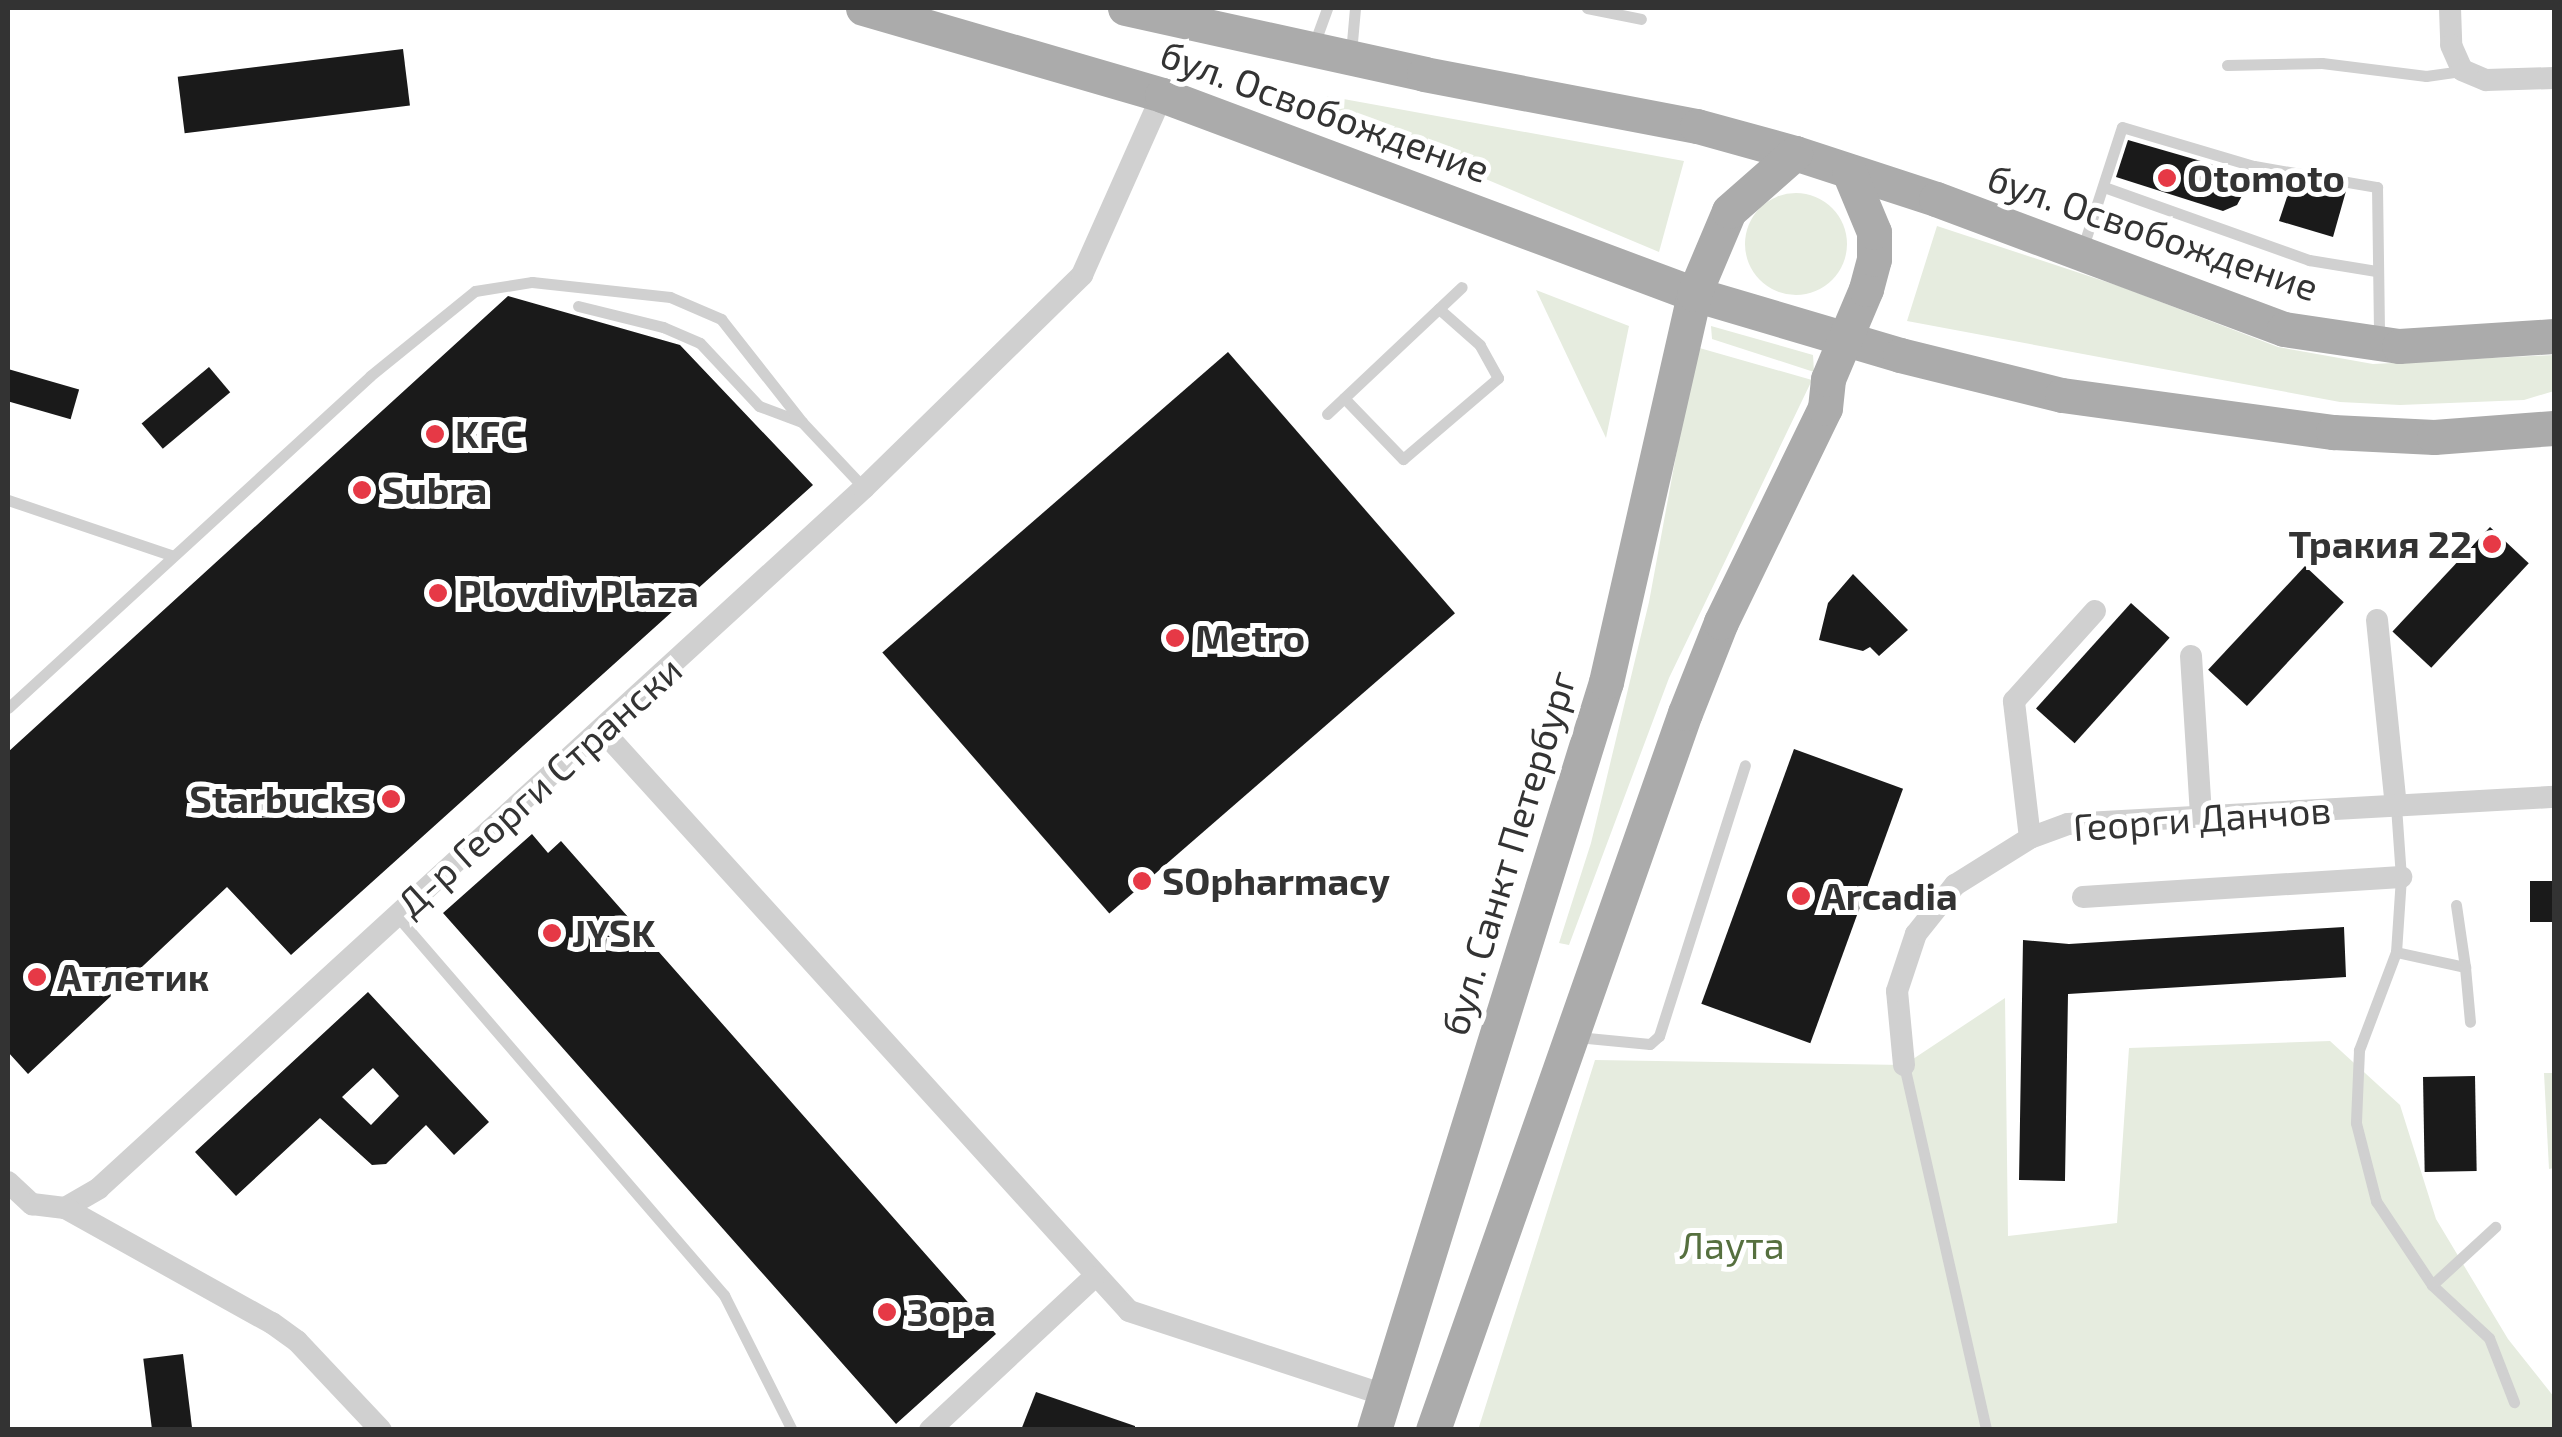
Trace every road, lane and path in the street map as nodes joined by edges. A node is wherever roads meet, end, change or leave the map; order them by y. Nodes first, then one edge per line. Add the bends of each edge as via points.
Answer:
1 (863, 8) edge
2 (1125, 8) edge
3 (1327, 8) edge
4 (1355, 8) edge
5 (1587, 8) edge
6 (2450, 8) edge
7 (1185, 14) edge
8 (1641, 18) dead end
9 (1304, 46) junction
10 (1351, 58) junction
11 (2227, 64) dead end
12 (2462, 70) junction
13 (2554, 78) edge
14 (1162, 95) junction
15 (1795, 152) junction
16 (1850, 172) junction
17 (2104, 187) junction
18 (2080, 254) junction
19 (2376, 272) junction
20 (1462, 287) dead end
21 (1694, 294) junction
22 (578, 306) dead end
23 (1439, 308) junction
24 (2554, 336) edge
25 (1847, 338) junction
26 (2379, 342) junction
27 (1344, 398) junction
28 (1327, 414) dead end
29 (802, 422) junction
30 (2554, 428) edge
31 (864, 488) junction
32 (8, 500) edge
33 (173, 556) junction
34 (2095, 610) dead end
35 (2377, 620) dead end
36 (2191, 656) dead end
37 (8, 708) edge
38 (602, 730) junction
39 (1745, 765) dead end
40 (2554, 797) edge
41 (2396, 806) junction
42 (2201, 815) junction
43 (2030, 838) junction
44 (2400, 877) junction
45 (2083, 898) dead end
46 (2456, 905) dead end
47 (396, 916) junction
48 (2396, 952) junction
49 (2465, 967) junction
50 (2470, 1022) dead end
51 (1568, 1036) junction
52 (1904, 1065) joint
53 (8, 1182) edge
54 (65, 1208) junction
55 (2495, 1227) dead end
56 (1094, 1277) junction
57 (2432, 1285) junction
58 (1386, 1395) junction
59 (2514, 1402) dead end
60 (381, 1430) edge
61 (792, 1430) edge
62 (930, 1430) edge
63 (1374, 1430) edge
64 (1433, 1430) edge
65 (1986, 1430) edge

1 - 14 main road, бул. Освобождение
2 - 7 main road, бул. Освобождение
3 - 9 lane via 1317,36
4 - 10 lane
5 - 8 lane
6 - 12 street via 2451,45
7 - 9 main road, бул. Освобождение
9 - 10 main road, бул. Освобождение
10 - 15 main road, бул. Освобождение via 1697,126
11 - 12 lane via 2322,63 2426,76
12 - 13 street via 2486,80
14 - 21 main road, бул. Освобождение
14 - 31 street, Д-р Георги Странски via 1082,275
15 - 16 main road, бул. Освобождение
15 - 21 main road, бул. Санкт Петербург via 1729,211
16 - 18 main road, бул. Освобождение
16 - 25 main road via 1874,232 1874,259
17 - 18 lane
17 - 19 lane via 2308,260
17 - 19 lane via 2122,127 2254,166 2377,186
18 - 26 main road, бул. Освобождение via 2284,329
19 - 26 lane
20 - 23 lane
21 - 25 main road, бул. Освобождение
21 - 58 main road, бул. Санкт Петербург via 1606,682
22 - 29 lane via 663,326 700,343 759,406
23 - 27 lane
23 - 27 lane via 1480,344 1498,378 1403,459
24 - 26 main road, бул. Освобождение
25 - 30 main road via 2062,395 2333,432 2434,437
25 - 51 main road via 1828,379 1825,408 1714,640
27 - 28 lane
29 - 31 lane
29 - 33 lane via 721,319 670,297 532,282 476,291 370,376
31 - 38 street, Д-р Георги Странски
32 - 33 lane
33 - 37 lane
34 - 43 street via 2014,702
35 - 41 street
36 - 42 street
38 - 47 street, Д-р Георги Странски
38 - 56 street
39 - 51 lane via 1659,1036 1650,1044
40 - 41 street, Георги Данчов
41 - 42 street, Георги Данчов
41 - 44 lane
42 - 43 street, Георги Данчов via 2068,824
43 - 52 street, Георги Данчов via 1954,885 1916,934 1897,991
44 - 45 street
44 - 48 lane
46 - 49 lane
47 - 54 street, Д-р Георги Странски via 98,1188
47 - 61 lane via 724,1294
48 - 49 lane
48 - 57 lane via 2359,1050 2356,1123 2376,1201
49 - 50 lane
51 - 64 main road
52 - 65 lane, Георги Данчов
53 - 54 street via 32,1204
54 - 60 street via 272,1323
55 - 57 lane
56 - 58 street via 1129,1311
56 - 62 street
57 - 59 lane via 2489,1338
58 - 63 main road, бул. Санкт Петербург

